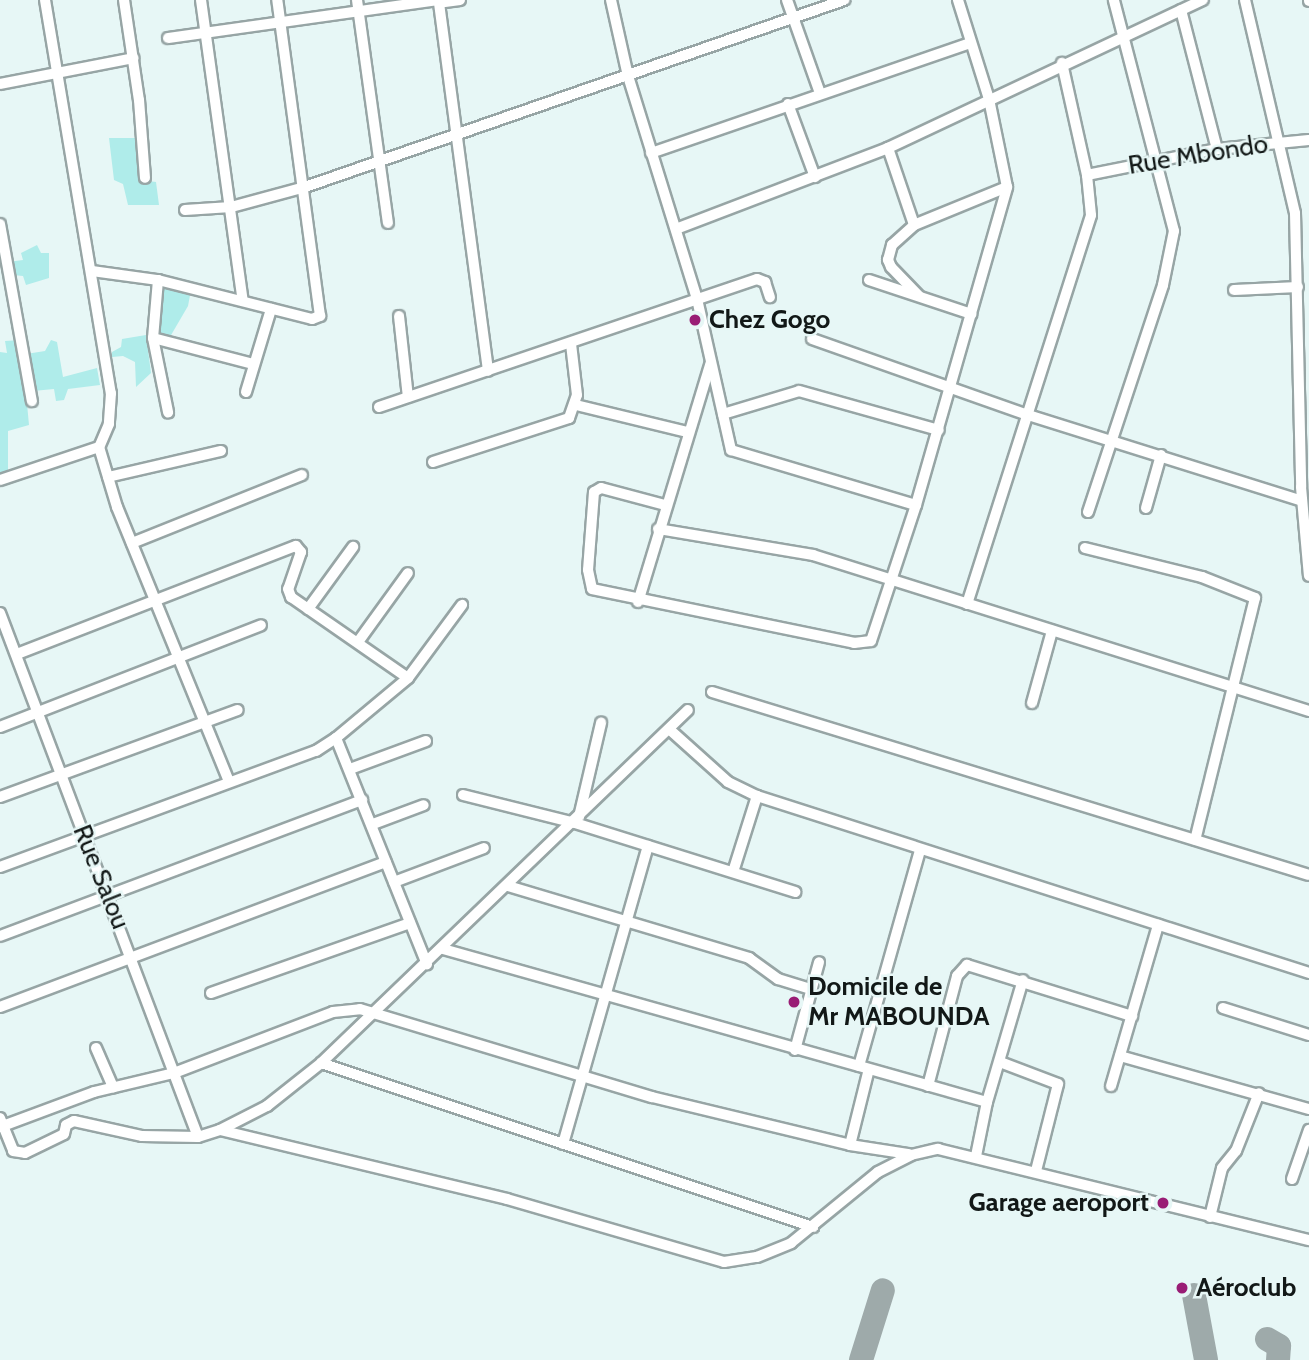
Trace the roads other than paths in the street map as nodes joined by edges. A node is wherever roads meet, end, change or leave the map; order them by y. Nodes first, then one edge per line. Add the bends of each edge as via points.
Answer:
1 (45, 0) edge
2 (124, 0) edge
3 (201, 0) edge
4 (277, 0) edge
5 (460, 0) edge
6 (611, 0) edge
7 (788, 0) edge
8 (845, 0) edge
9 (958, 0) edge
10 (1115, 0) edge
11 (1203, 0) edge
12 (1245, 0) edge
13 (439, 1) edge
14 (358, 6) edge
15 (1181, 10) junction
16 (793, 17) junction
17 (282, 25) junction
18 (206, 35) junction
19 (1124, 36) junction
20 (167, 38) dead end
21 (971, 43) junction
22 (134, 58) junction
23 (1062, 64) junction
24 (57, 72) junction
25 (628, 76) junction
26 (0, 84) edge
27 (820, 93) junction
28 (989, 99) junction
29 (789, 104) junction
30 (459, 134) junction
31 (1309, 140) edge
32 (1280, 141) junction
33 (888, 148) junction
34 (1217, 149) junction
35 (651, 153) junction
36 (1154, 159) junction
37 (378, 163) junction
38 (1087, 175) junction
39 (815, 177) junction
40 (145, 178) dead end
41 (304, 187) junction
42 (1007, 187) junction
43 (231, 207) junction
44 (185, 210) dead end
45 (388, 223) dead end
46 (0, 224) edge
47 (914, 225) junction
48 (676, 229) junction
49 (1303, 248) edge
50 (92, 271) junction
51 (158, 280) junction
52 (870, 280) dead end
53 (1298, 287) junction
54 (1234, 290) dead end
55 (919, 296) junction
56 (770, 298) dead end
57 (697, 299) junction
58 (243, 301) junction
59 (271, 309) junction
60 (971, 314) junction
61 (399, 316) dead end
62 (153, 338) junction
63 (813, 340) dead end
64 (1303, 343) edge
65 (571, 344) junction
66 (710, 362) junction
67 (253, 364) junction
68 (488, 371) junction
69 (951, 389) junction
70 (246, 393) dead end
71 (408, 397) junction
72 (32, 401) dead end
73 (576, 405) junction
74 (379, 407) dead end
75 (168, 412) dead end
76 (723, 414) junction
77 (1025, 414) junction
78 (1304, 416) edge
79 (939, 430) junction
80 (688, 432) junction
81 (1113, 440) junction
82 (99, 447) junction
83 (221, 451) dead end
84 (1161, 455) junction
85 (433, 462) dead end
86 (302, 475) dead end
87 (108, 477) junction
88 (0, 480) edge
89 (1305, 486) edge
90 (1302, 501) junction
91 (665, 505) junction
92 (916, 505) junction
93 (1146, 508) dead end
94 (1088, 512) dead end
95 (658, 529) junction
96 (132, 543) junction
97 (353, 547) dead end
98 (1086, 548) dead end
99 (1307, 556) edge
100 (408, 573) dead end
101 (1309, 576) edge
102 (892, 580) junction
103 (156, 602) junction
104 (638, 602) junction
105 (967, 604) junction
106 (462, 605) dead end
107 (308, 609) junction
108 (1, 616) edge
109 (261, 625) dead end
110 (1052, 631) junction
111 (358, 642) junction
112 (17, 654) junction
113 (180, 660) junction
114 (408, 678) junction
115 (1235, 689) junction
116 (712, 692) dead end
117 (1032, 703) dead end
118 (238, 710) dead end
119 (688, 710) dead end
120 (1309, 711) edge
121 (38, 712) junction
122 (202, 723) junction
123 (601, 723) dead end
124 (0, 727) edge
125 (669, 729) junction
126 (336, 738) junction
127 (426, 741) dead end
128 (350, 769) junction
129 (62, 774) junction
130 (229, 781) junction
131 (463, 795) dead end
132 (757, 796) junction
133 (0, 797) edge
134 (362, 800) junction
135 (424, 805) dead end
136 (576, 821) junction
137 (373, 824) junction
138 (84, 835) junction
139 (1195, 840) junction
140 (648, 846) junction
141 (484, 848) dead end
142 (920, 850) junction
143 (386, 862) junction
144 (0, 867) edge
145 (733, 872) junction
146 (1309, 874) edge
147 (394, 882) junction
148 (508, 886) junction
149 (795, 892) dead end
150 (108, 895) junction
151 (628, 922) junction
152 (410, 923) junction
153 (1158, 925) junction
154 (0, 936) edge
155 (443, 949) junction
156 (132, 954) junction
157 (819, 962) dead end
158 (427, 964) junction
159 (1309, 973) edge
160 (1023, 980) junction
161 (811, 989) junction
162 (211, 993) dead end
163 (606, 998) junction
164 (0, 1007) edge
165 (1223, 1008) dead end
166 (377, 1011) junction
167 (1132, 1016) junction
168 (1309, 1035) edge
169 (96, 1048) dead end
170 (795, 1049) junction
171 (1120, 1056) junction
172 (1000, 1062) junction
173 (321, 1063) junction
174 (864, 1068) junction
175 (174, 1073) junction
176 (582, 1078) junction
177 (928, 1086) junction
178 (1111, 1086) dead end
179 (113, 1087) junction
180 (1259, 1093) junction
181 (987, 1102) junction
182 (1309, 1109) edge
183 (1, 1123) edge
184 (220, 1130) junction
185 (1309, 1130) edge
186 (198, 1137) junction
187 (563, 1144) junction
188 (850, 1145) junction
189 (911, 1155) junction
190 (976, 1156) junction
191 (1036, 1171) junction
192 (1292, 1180) dead end
193 (1210, 1217) junction
194 (813, 1227) junction
195 (1309, 1240) edge

1 - 24 street
2 - 22 street
3 - 18 street
4 - 17 street
5 - 13 street
6 - 25 street
7 - 16 street
8 - 16 street
9 - 21 street
10 - 19 street
11 - 15 street
12 - 32 street
13 - 14 street
13 - 30 street
14 - 17 street
14 - 37 street
15 - 19 street
15 - 34 street
16 - 25 street
16 - 27 street
17 - 18 street
17 - 41 street
18 - 20 street
18 - 43 street
19 - 23 street
19 - 36 street
21 - 27 street
21 - 28 street
22 - 24 street
22 - 40 street
23 - 28 street
23 - 38 street
24 - 26 street
24 - 50 street
25 - 30 street
25 - 35 street
27 - 29 street
28 - 33 street
28 - 42 street
29 - 35 street
29 - 39 street
30 - 37 street
30 - 68 street
31 - 32 street, Rue Mbondo
32 - 34 street, Rue Mbondo
32 - 49 street
33 - 39 street
33 - 47 street
34 - 36 street, Rue Mbondo
35 - 48 street
36 - 38 street, Rue Mbondo
36 - 81 street via 1174,231 1163,285
37 - 41 street
37 - 45 street
38 - 77 street via 1091,215
39 - 48 street
41 - 43 street
41 - 59 street via 321,313 312,319
42 - 47 street
42 - 60 street
43 - 44 street
43 - 58 street
46 - 72 street
47 - 55 street via 892,245 888,260
48 - 57 street
49 - 53 street
50 - 51 street
50 - 82 street via 111,393 109,424
51 - 58 street
51 - 62 street
52 - 55 street
53 - 54 street
53 - 64 street
55 - 60 street
56 - 57 street via 765,282 757,279
57 - 65 street
57 - 66 street
58 - 59 street
59 - 67 street
60 - 69 street
61 - 71 street
62 - 67 street
62 - 75 street
63 - 69 street
64 - 78 street
65 - 68 street
65 - 73 street via 578,380
66 - 76 street
66 - 80 street
67 - 70 street
68 - 71 street
69 - 77 street
69 - 79 street
71 - 74 street
73 - 80 street
73 - 85 street via 563,422
76 - 79 street via 799,391
76 - 92 street via 734,454
77 - 81 street
77 - 105 street
78 - 89 street
79 - 92 street
80 - 91 street
81 - 84 street
81 - 94 street
82 - 87 street
82 - 88 street
83 - 87 street
84 - 90 street
84 - 93 street
86 - 96 street
87 - 96 street
89 - 90 street
90 - 99 street
91 - 95 street
91 - 104 street via 601,488 594,492 589,584 595,592
92 - 102 street
95 - 102 street via 785,548
95 - 104 street
96 - 103 street
97 - 107 street
98 - 115 street via 1253,594 1255,603
99 - 101 street
100 - 111 street
102 - 104 street via 875,635 864,644
102 - 105 street
103 - 107 street via 296,546 301,552 288,593
103 - 112 street
103 - 113 street
105 - 110 street
106 - 114 street
107 - 111 street
108 - 112 street, Rue Salou
109 - 113 street
110 - 115 street
110 - 117 street
111 - 114 street
112 - 121 street, Rue Salou
113 - 121 street
113 - 122 street
114 - 126 street
115 - 120 street
115 - 139 street
116 - 139 street
118 - 122 street
119 - 125 street
121 - 124 street
121 - 129 street, Rue Salou
122 - 129 street
122 - 130 street
123 - 136 street
125 - 132 street via 729,782
125 - 136 street
126 - 128 street
126 - 130 street via 316,751
127 - 128 street
128 - 134 street
129 - 133 street
129 - 138 street, Rue Salou
130 - 138 street
131 - 136 street
132 - 142 street
132 - 145 street
134 - 137 street
134 - 150 street
135 - 137 street
136 - 140 street
136 - 148 street
137 - 143 street
138 - 144 street
138 - 150 street, Rue Salou
139 - 146 street
140 - 145 street
140 - 151 street
141 - 147 street
142 - 153 street
142 - 174 street
143 - 147 street
143 - 156 street
145 - 149 street
147 - 152 street
148 - 151 street
148 - 155 street
150 - 154 street
150 - 156 street, Rue Salou
151 - 161 street via 750,958 778,979
151 - 163 street
152 - 158 street
152 - 162 street
153 - 159 street
153 - 167 street
155 - 158 street
155 - 163 street
156 - 164 street
156 - 175 street, Rue Salou
157 - 161 street
158 - 166 street
160 - 167 street
160 - 172 street
160 - 177 street via 972,965 962,967
161 - 170 street
163 - 170 street
163 - 176 street
165 - 168 street
166 - 173 street
166 - 175 street via 333,1012
166 - 176 street
167 - 171 street
169 - 179 street
170 - 174 street
171 - 178 street
171 - 180 street
172 - 181 street
172 - 191 street via 1058,1084
173 - 184 street via 267,1107
173 - 187 street
174 - 177 street
174 - 188 street
175 - 179 street
175 - 186 street, Rue Salou
176 - 187 street
176 - 188 street
177 - 181 street
179 - 183 street
180 - 182 street
180 - 193 street via 1236,1151 1222,1168
181 - 190 street
183 - 186 street via 13,1152 25,1153 64,1135 66,1125 74,1121 142,1136
184 - 186 street
184 - 194 street via 507,1199 714,1261 768,1254
185 - 192 street
187 - 194 street
188 - 189 street
189 - 190 street via 938,1149
189 - 194 street via 848,1193
190 - 191 street
191 - 193 street
193 - 195 street

